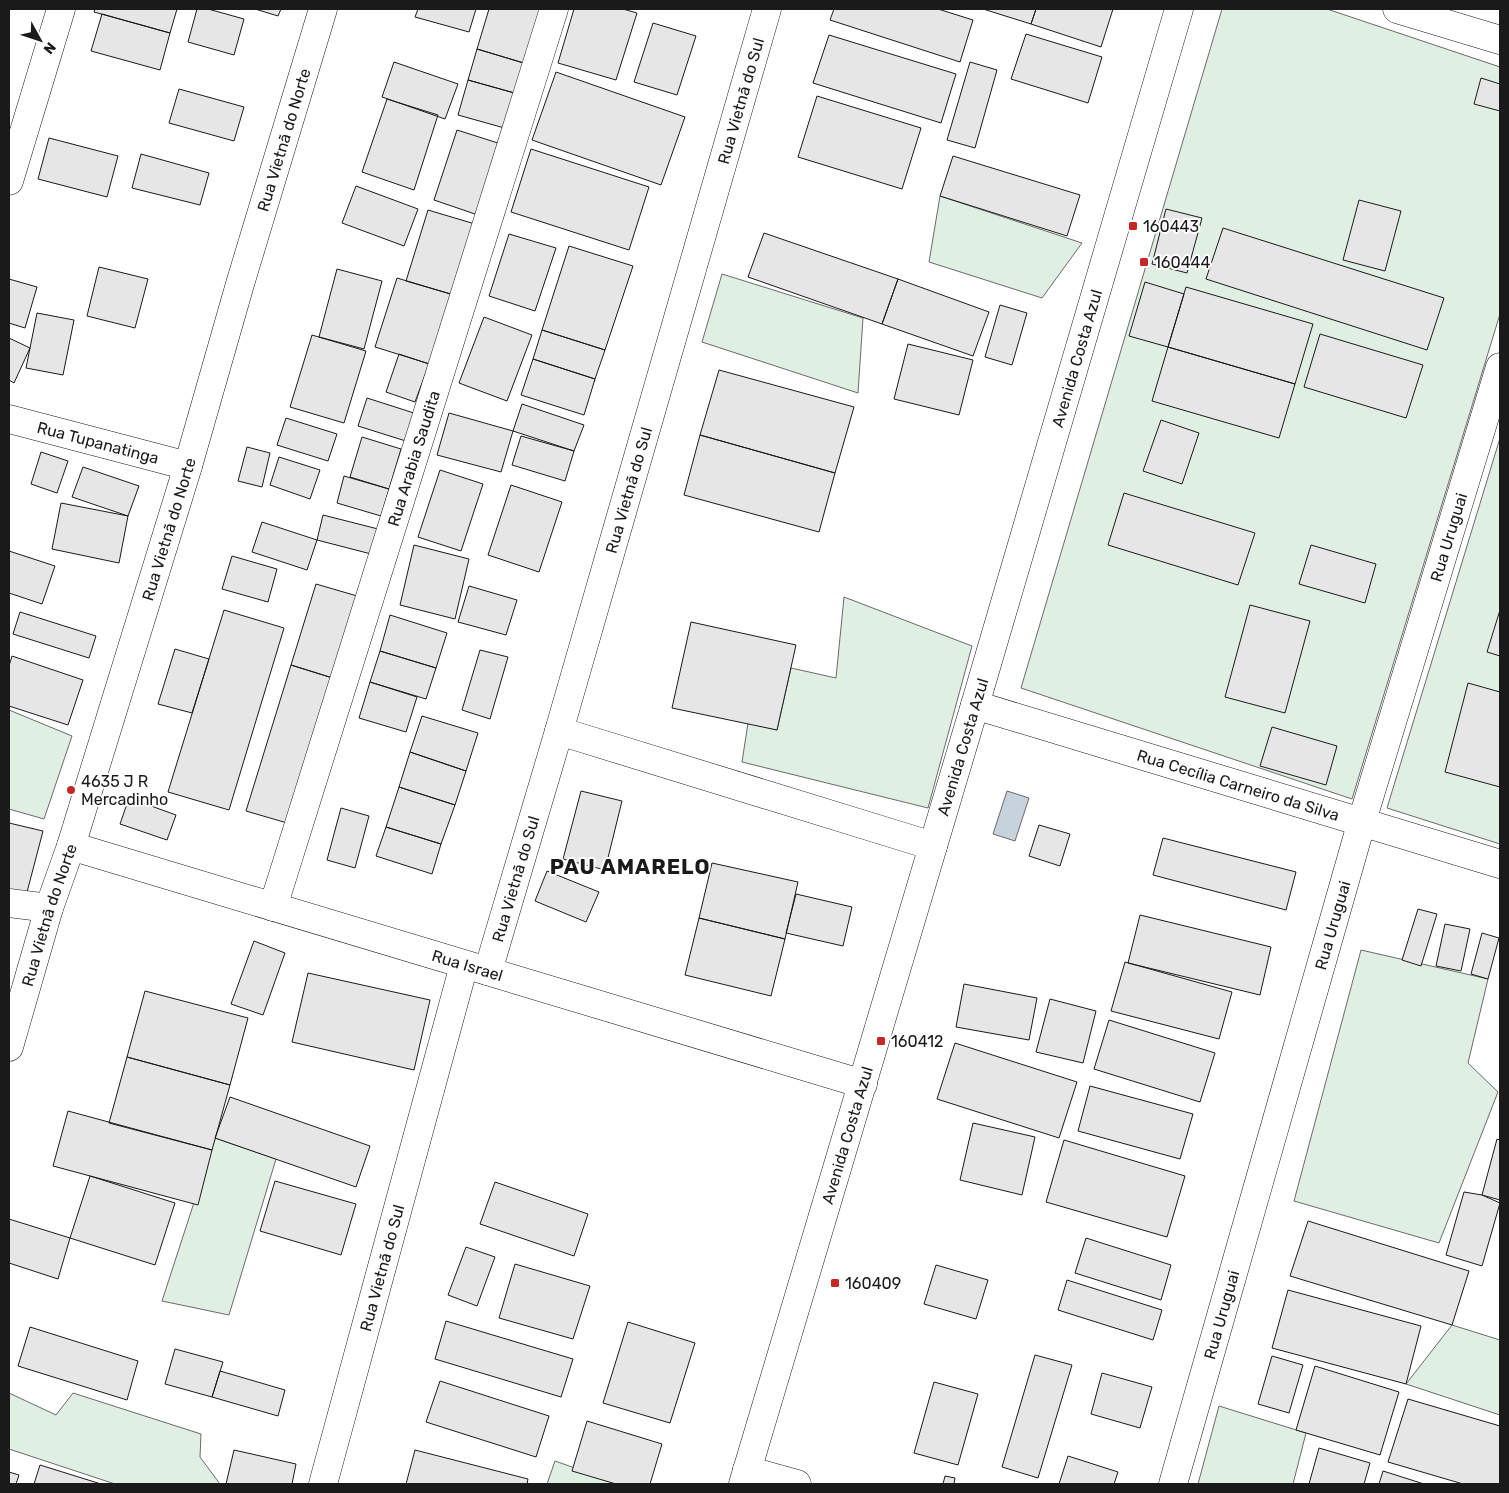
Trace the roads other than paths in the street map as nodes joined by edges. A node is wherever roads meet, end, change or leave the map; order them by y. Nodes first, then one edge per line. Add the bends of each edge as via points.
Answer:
1 (61, 9) edge
2 (323, 9) edge
3 (554, 9) edge
4 (768, 9) edge
5 (1179, 9) edge
6 (1397, 9) edge
7 (1500, 40) edge
8 (9, 181) edge
9 (1500, 368) edge
10 (9, 419) edge
11 (188, 466) junction
12 (975, 705) junction
13 (559, 731) junction
14 (1362, 820) junction
15 (71, 846) junction
16 (933, 846) junction
17 (1500, 864) edge
18 (9, 903) edge
19 (273, 907) junction
20 (50, 908) junction
21 (476, 968) junction
22 (9, 1048) edge
23 (863, 1084) junction
24 (745, 1477) edge
25 (323, 1484) edge
26 (797, 1484) edge
27 (1174, 1484) edge

1 - 8 street
2 - 11 street, Rua Vietnã do Norte
3 - 19 street, Rua Arabia Saudita
4 - 13 street, Rua Vietnã do Sul
5 - 12 street, Avenida Costa Azul
6 - 7 street
9 - 14 street, Rua Uruguai
10 - 11 street, Rua Tupanatinga
11 - 15 street, Rua Vietnã do Norte
12 - 14 street, Rua Cecília Carneiro da Silva
12 - 16 street, Avenida Costa Azul
13 - 16 street
13 - 21 street, Rua Vietnã do Sul
14 - 17 street, Rua Cecília Carneiro da Silva
14 - 27 street, Rua Uruguai
15 - 19 street, Rua Israel
15 - 20 street, Rua Vietnã do Norte
16 - 23 street, Avenida Costa Azul
18 - 20 street
19 - 21 street, Rua Israel
20 - 22 street, Rua Vietnã do Norte
21 - 23 street, Rua Israel
21 - 25 street, Rua Vietnã do Sul
23 - 24 street, Avenida Costa Azul
24 - 26 street

